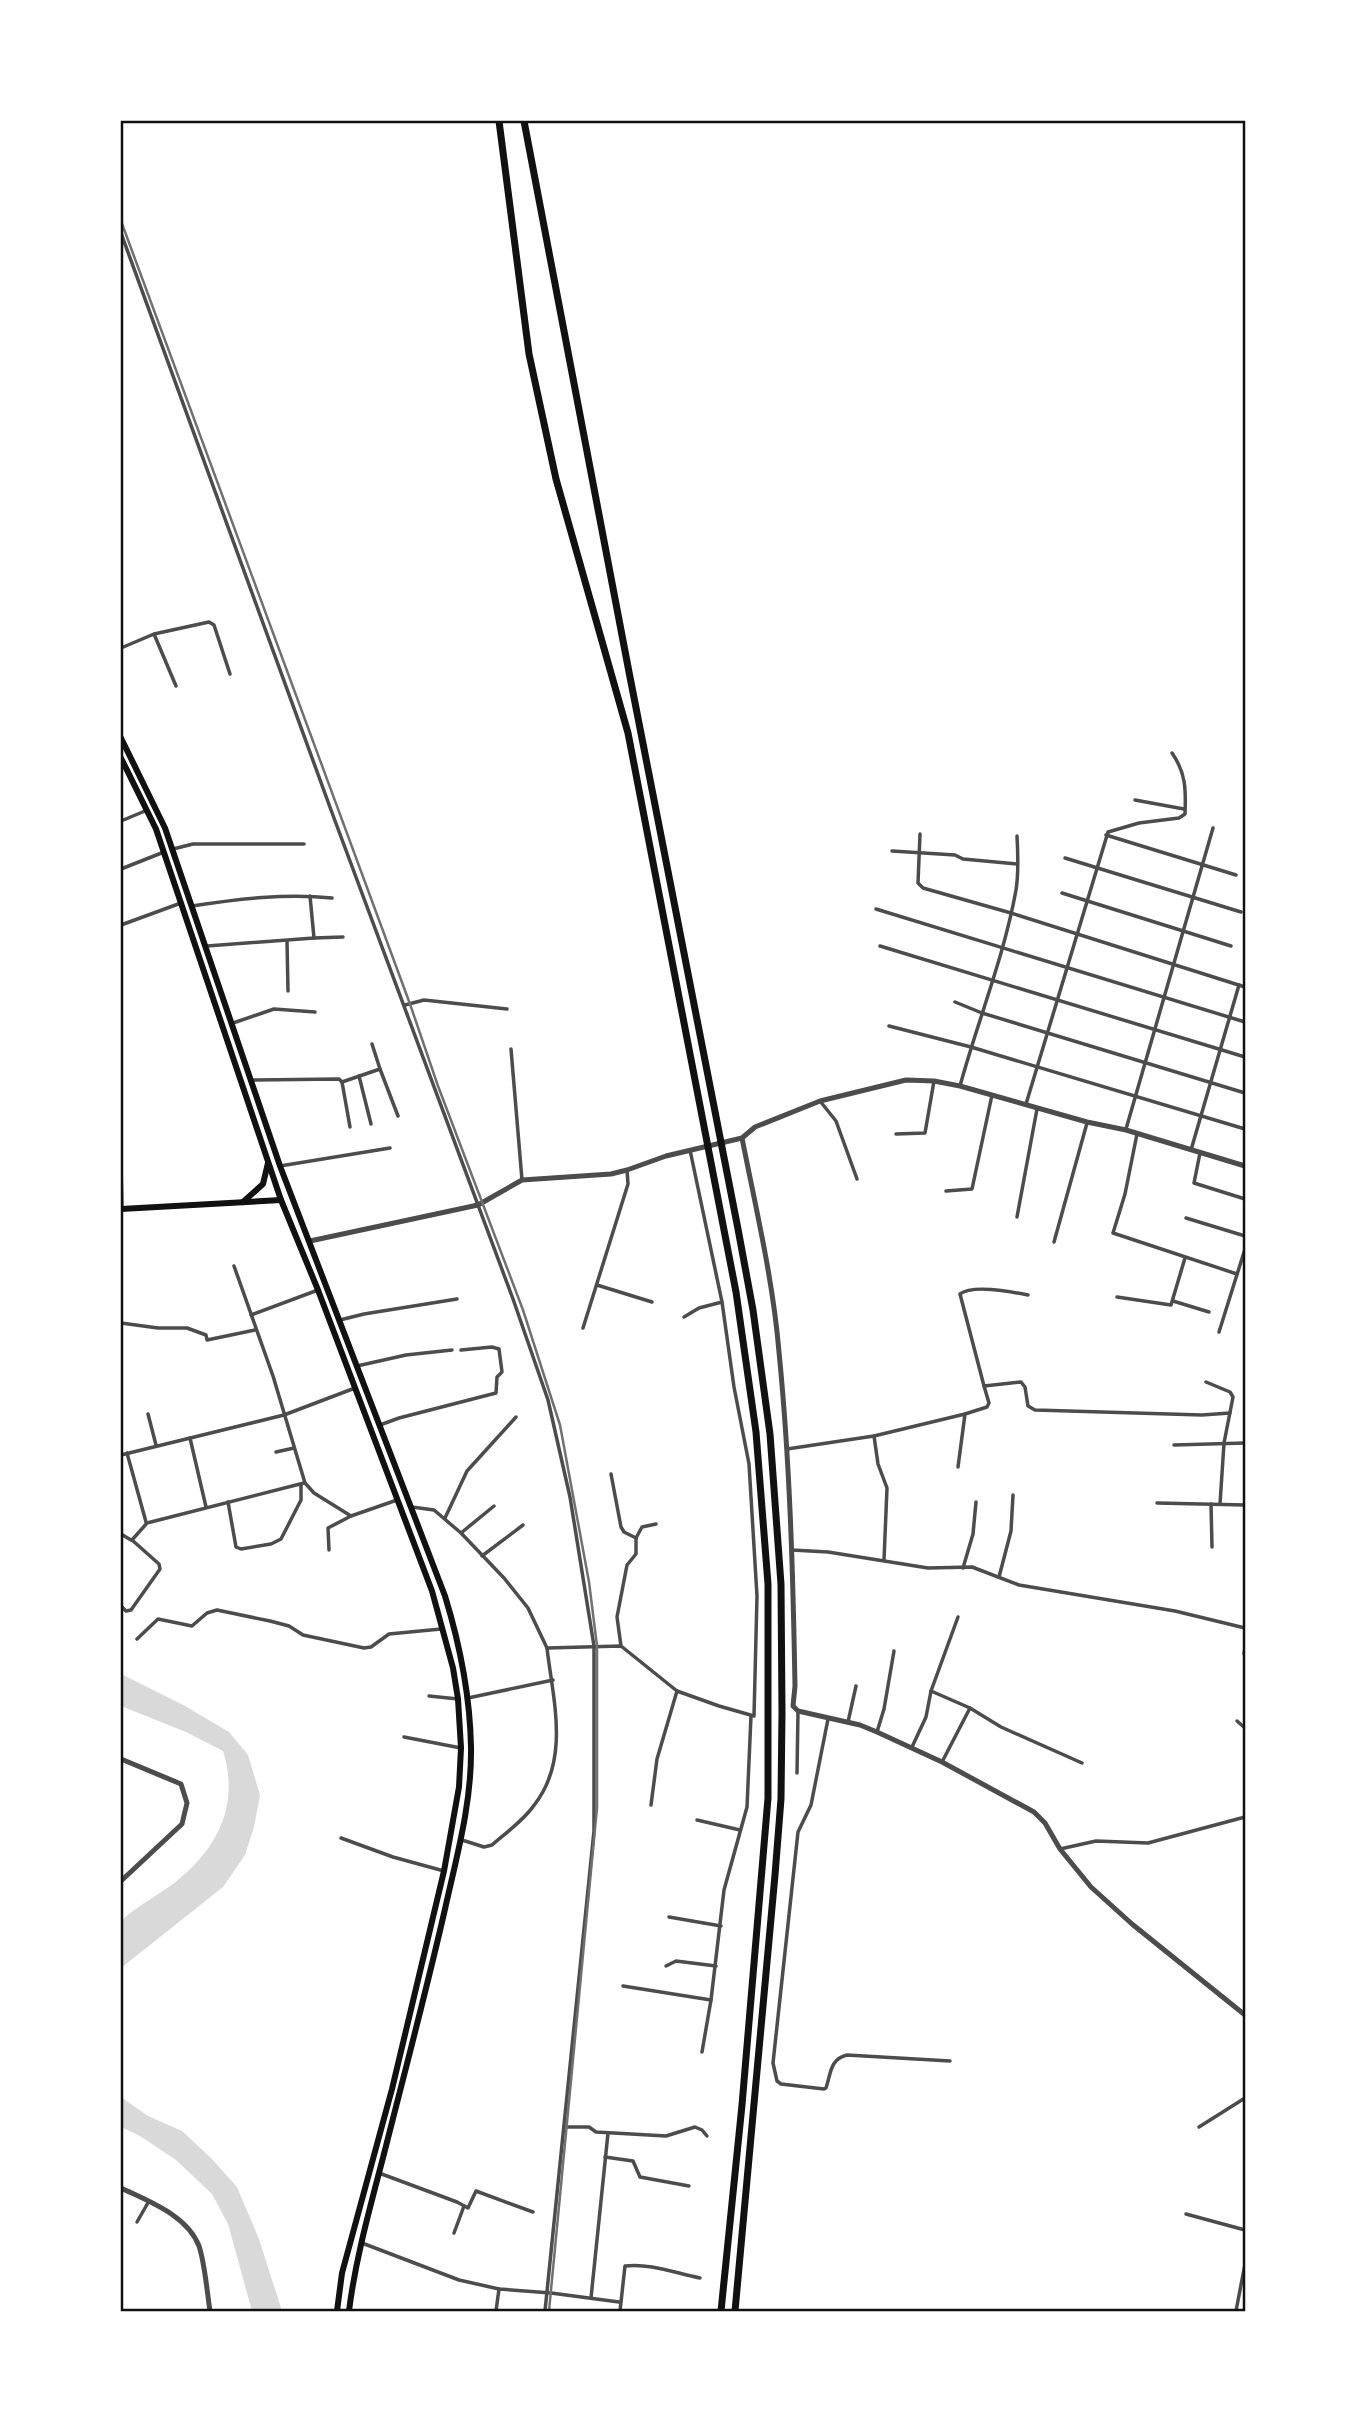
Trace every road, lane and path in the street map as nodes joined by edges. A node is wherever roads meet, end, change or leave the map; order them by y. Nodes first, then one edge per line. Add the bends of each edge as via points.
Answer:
1 (499, 121) edge
2 (524, 121) edge
3 (121, 233) edge
4 (154, 634) junction
5 (121, 648) edge
6 (230, 674) dead end
7 (176, 686) dead end
8 (121, 738) edge
9 (1172, 753) dead end
10 (121, 758) edge
11 (1135, 800) dead end
12 (1185, 809) junction
13 (147, 810) junction
14 (121, 821) edge
15 (1213, 828) dead end
16 (920, 834) dead end
17 (1106, 835) junction
18 (1017, 836) dead end
19 (304, 844) dead end
20 (173, 849) junction
21 (892, 851) dead end
22 (164, 852) junction
23 (919, 853) junction
24 (1065, 858) dead end
25 (1018, 864) junction
26 (1203, 865) junction
27 (1097, 868) junction
28 (121, 869) edge
29 (1236, 875) dead end
30 (1062, 893) dead end
31 (310, 896) junction
32 (331, 898) dead end
33 (1193, 898) junction
34 (1087, 901) junction
35 (181, 904) junction
36 (192, 906) junction
37 (876, 909) dead end
38 (1241, 912) dead end
39 (1011, 913) junction
40 (121, 925) edge
41 (1183, 931) junction
42 (1077, 934) junction
43 (343, 937) dead end
44 (314, 938) junction
45 (286, 941) junction
46 (205, 946) junction
47 (880, 946) dead end
48 (1231, 946) dead end
49 (1002, 947) junction
50 (1174, 964) junction
51 (1067, 967) junction
52 (993, 981) junction
53 (1239, 985) junction
54 (1245, 986) edge
55 (288, 991) dead end
56 (1164, 997) junction
57 (1057, 1000) junction
58 (954, 1002) dead end
59 (405, 1005) junction
60 (507, 1009) dead end
61 (315, 1012) dead end
62 (982, 1013) junction
63 (1230, 1017) junction
64 (1245, 1022) edge
65 (231, 1024) junction
66 (889, 1026) dead end
67 (1155, 1030) junction
68 (1048, 1033) junction
69 (372, 1044) dead end
70 (971, 1046) junction
71 (511, 1049) dead end
72 (1222, 1050) junction
73 (1245, 1057) edge
74 (1145, 1062) junction
75 (1037, 1067) junction
76 (380, 1069) junction
77 (359, 1076) junction
78 (250, 1080) junction
79 (934, 1081) junction
80 (342, 1082) junction
81 (1211, 1082) junction
82 (960, 1086) junction
83 (1245, 1093) edge
84 (992, 1095) junction
85 (1136, 1096) junction
86 (820, 1101) junction
87 (1026, 1105) junction
88 (1037, 1109) junction
89 (398, 1116) dead end
90 (1201, 1116) junction
91 (1087, 1122) junction
92 (371, 1124) dead end
93 (350, 1127) dead end
94 (1245, 1129) edge
95 (1126, 1130) junction
96 (896, 1134) dead end
97 (1137, 1134) junction
98 (742, 1138) junction
99 (390, 1148) dead end
100 (692, 1149) junction
101 (1191, 1150) junction
102 (1200, 1153) junction
103 (268, 1161) junction
104 (121, 1165) edge
105 (280, 1166) junction
106 (1245, 1166) edge
107 (627, 1170) junction
108 (857, 1179) dead end
109 (522, 1180) junction
110 (946, 1191) dead end
111 (292, 1198) junction
112 (1245, 1199) edge
113 (281, 1200) junction
114 (241, 1203) junction
115 (478, 1205) junction
116 (121, 1209) edge
117 (1017, 1217) dead end
118 (1186, 1219) dead end
119 (1245, 1236) edge
120 (310, 1241) junction
121 (1054, 1242) dead end
122 (1245, 1249) edge
123 (1185, 1258) junction
124 (234, 1266) dead end
125 (1237, 1274) junction
126 (597, 1285) junction
127 (319, 1293) junction
128 (330, 1294) junction
129 (1028, 1295) dead end
130 (1117, 1297) dead end
131 (457, 1299) dead end
132 (1173, 1301) junction
133 (652, 1302) dead end
134 (722, 1302) junction
135 (1209, 1312) dead end
136 (251, 1315) junction
137 (684, 1317) dead end
138 (340, 1320) junction
139 (121, 1323) edge
140 (583, 1328) dead end
141 (255, 1329) junction
142 (1219, 1332) dead end
143 (452, 1350) dead end
144 (461, 1350) dead end
145 (357, 1366) junction
146 (1206, 1382) dead end
147 (984, 1386) junction
148 (355, 1388) junction
149 (1230, 1413) junction
150 (148, 1414) dead end
151 (965, 1414) junction
152 (284, 1415) junction
153 (516, 1417) dead end
154 (380, 1424) junction
155 (370, 1429) junction
156 (874, 1436) junction
157 (190, 1438) junction
158 (1224, 1443) junction
159 (1245, 1443) edge
160 (1174, 1445) dead end
161 (156, 1446) junction
162 (294, 1448) junction
163 (787, 1449) junction
164 (276, 1452) dead end
165 (127, 1453) junction
166 (121, 1455) edge
167 (958, 1467) dead end
168 (611, 1474) dead end
169 (303, 1484) junction
170 (1013, 1494) dead end
171 (407, 1496) junction
172 (397, 1500) junction
173 (228, 1502) junction
174 (976, 1502) dead end
175 (1157, 1503) dead end
176 (1211, 1504) junction
177 (1220, 1504) junction
178 (1245, 1505) edge
179 (494, 1506) dead end
180 (206, 1507) junction
181 (412, 1507) junction
182 (401, 1511) junction
183 (351, 1516) junction
184 (446, 1518) junction
185 (146, 1523) junction
186 (656, 1524) dead end
187 (523, 1525) dead end
188 (461, 1533) junction
189 (121, 1534) edge
190 (636, 1538) junction
191 (132, 1540) junction
192 (1212, 1547) dead end
193 (329, 1550) dead end
194 (792, 1550) junction
195 (482, 1556) junction
196 (884, 1560) junction
197 (963, 1568) junction
198 (999, 1577) junction
199 (121, 1606) edge
200 (958, 1617) dead end
201 (454, 1625) junction
202 (1245, 1628) edge
203 (443, 1629) junction
204 (137, 1639) dead end
205 (594, 1646) junction
206 (621, 1646) junction
207 (547, 1647) junction
208 (1245, 1648) edge
209 (894, 1651) dead end
210 (1244, 1654) edge
211 (553, 1680) junction
212 (856, 1686) dead end
213 (677, 1691) junction
214 (931, 1692) junction
215 (429, 1696) dead end
216 (468, 1698) junction
217 (458, 1699) junction
218 (970, 1709) junction
219 (798, 1711) junction
220 (752, 1716) junction
221 (828, 1719) junction
222 (1237, 1721) dead end
223 (848, 1723) junction
224 (1245, 1728) edge
225 (877, 1732) junction
226 (404, 1737) dead end
227 (912, 1747) junction
228 (461, 1748) junction
229 (121, 1759) edge
230 (942, 1762) junction
231 (1082, 1763) dead end
232 (797, 1773) dead end
233 (651, 1805) dead end
234 (1245, 1817) edge
235 (697, 1820) dead end
236 (740, 1830) junction
237 (341, 1838) dead end
238 (461, 1840) junction
239 (1059, 1849) junction
240 (444, 1871) junction
241 (121, 1881) edge
242 (669, 1917) dead end
243 (721, 1926) junction
244 (716, 1965) junction
245 (666, 1966) dead end
246 (623, 1986) dead end
247 (711, 2000) junction
248 (1245, 2015) edge
249 (702, 2052) dead end
250 (950, 2060) dead end
251 (1245, 2098) edge
252 (565, 2127) junction
253 (1199, 2127) dead end
254 (608, 2133) junction
255 (707, 2136) dead end
256 (605, 2157) junction
257 (379, 2173) junction
258 (690, 2186) dead end
259 (121, 2188) edge
260 (149, 2201) junction
261 (464, 2206) junction
262 (533, 2212) dead end
263 (1186, 2214) dead end
264 (137, 2222) dead end
265 (1245, 2230) edge
266 (454, 2233) dead end
267 (360, 2243) junction
268 (1245, 2264) edge
269 (700, 2278) dead end
270 (499, 2289) junction
271 (547, 2292) junction
272 (591, 2299) junction
273 (619, 2302) junction
274 (210, 2311) edge
275 (337, 2311) edge
276 (349, 2311) edge
277 (496, 2311) edge
278 (545, 2311) edge
279 (620, 2311) edge
280 (721, 2311) edge
281 (735, 2311) edge
282 (1236, 2311) edge

1 - 280 highway via 528,354 556,479 628,733 736,1292 756,1432 768,1584 768,1798
2 - 281 highway via 753,1310 767,1408 781,1584 781,1799
3 - 59 street
4 - 5 street
4 - 6 street via 209,622 214,625
4 - 7 street
8 - 20 main road
9 - 12 street via 1182,768
10 - 13 main road
11 - 12 street
12 - 17 street via 1179,818 1139,822
13 - 14 street
13 - 22 main road
15 - 26 street
16 - 23 street
17 - 26 street
17 - 27 street
18 - 25 street
19 - 20 street via 193,844
20 - 22 main road
20 - 36 main road
21 - 23 street
22 - 28 street
22 - 35 main road
23 - 25 street
23 - 39 street via 918,883 923,888
24 - 27 street
25 - 39 street
26 - 29 street
26 - 33 street
27 - 33 street
27 - 34 street
30 - 34 street
31 - 32 street
31 - 36 street
31 - 44 street
33 - 38 street
33 - 41 street
34 - 41 street
34 - 42 street
35 - 40 street
35 - 103 main road
36 - 46 main road
37 - 49 street
39 - 42 street
39 - 49 street
41 - 48 street
41 - 50 street
42 - 50 street
42 - 51 street
43 - 44 street
44 - 45 street
45 - 46 street
45 - 55 street
46 - 65 main road
47 - 52 street
49 - 51 street
49 - 52 street
50 - 53 street
50 - 56 street
51 - 56 street
51 - 57 street
52 - 57 street
52 - 62 street
53 - 54 street
53 - 63 street
56 - 63 street
56 - 67 street
57 - 67 street
57 - 68 street
58 - 62 street
59 - 60 street via 424,1000
59 - 115 street
61 - 65 street via 274,1009
62 - 68 street
62 - 70 street
63 - 64 street
63 - 72 street
65 - 78 main road
66 - 70 street
67 - 72 street
67 - 74 street
68 - 74 street
68 - 75 street
69 - 76 street
70 - 75 street
70 - 82 street
71 - 109 street
72 - 73 street
72 - 81 street
74 - 81 street
74 - 85 street
75 - 85 street
75 - 87 street
76 - 77 street
76 - 89 street
77 - 80 street
77 - 92 street
78 - 80 street
78 - 105 main road
79 - 82 street
79 - 86 street via 906,1080
79 - 96 street via 925,1133
80 - 93 street
81 - 83 street
81 - 90 street
82 - 84 street
84 - 87 street
84 - 110 street via 972,1189
85 - 90 street
85 - 95 street
86 - 98 street via 755,1127
86 - 108 street via 836,1121
87 - 88 street
88 - 91 street
88 - 117 street
90 - 94 street
90 - 101 street
91 - 95 street
91 - 121 street
95 - 97 street
97 - 101 street
97 - 123 street via 1113,1233
98 - 100 street
98 - 163 street via 768,1270
99 - 105 street
100 - 107 street
100 - 134 street
101 - 102 street
102 - 106 street
102 - 112 street via 1194,1182
103 - 113 main road
103 - 114 main road via 263,1184
104 - 116 street
105 - 111 main road
107 - 109 street
107 - 126 street via 628,1184
109 - 115 street
111 - 113 main road
111 - 120 main road
113 - 114 main road
113 - 127 main road
114 - 116 main road
115 - 120 street
115 - 205 street via 548,1400 574,1519
118 - 119 street
120 - 128 main road
122 - 125 street
123 - 125 street
123 - 132 street
124 - 136 street
125 - 142 street
126 - 133 street
126 - 140 street
127 - 128 main road
127 - 136 street
127 - 148 main road
128 - 138 main road
129 - 147 street via 977,1290 960,1294
130 - 132 street via 1167,1306
131 - 138 street
132 - 135 street
134 - 137 street
134 - 220 street via 749,1464 757,1596
136 - 141 street
138 - 145 main road
139 - 141 street via 187,1328 208,1340
141 - 152 street
143 - 145 street
144 - 154 street via 499,1349 502,1372 496,1393
145 - 154 main road
146 - 149 street via 1232,1394
147 - 149 street via 1021,1382 1028,1406 1035,1410
147 - 151 street via 987,1408
148 - 152 street
148 - 155 main road
149 - 158 street
150 - 161 street
151 - 156 street
151 - 167 street
152 - 157 street
152 - 162 street
153 - 184 street via 467,1471
154 - 155 main road
154 - 171 main road
155 - 172 main road
156 - 163 street
156 - 196 street via 887,1488
157 - 161 street
157 - 180 street
158 - 159 street
158 - 160 street
158 - 177 street
161 - 165 street
162 - 164 street
162 - 169 street
163 - 194 street
165 - 166 street
165 - 185 street
168 - 190 street via 621,1527
169 - 173 street
169 - 173 street via 301,1500 276,1543 236,1547
169 - 183 street
170 - 198 street via 1011,1531
171 - 172 main road
171 - 181 main road
172 - 182 main road
172 - 183 street
173 - 180 street
174 - 197 street
175 - 176 street
176 - 177 street
176 - 192 street
177 - 178 street
179 - 188 street
180 - 185 street
181 - 182 main road
181 - 184 street via 434,1510
181 - 201 main road
182 - 203 main road
183 - 193 street via 328,1528
184 - 188 street
185 - 191 street
186 - 190 street via 642,1527
187 - 195 street
188 - 195 street
189 - 191 street
190 - 206 street via 636,1554 627,1565 617,1617
191 - 199 street via 160,1569 131,1610
194 - 196 street
194 - 219 street via 793,1706
195 - 207 street via 528,1608
196 - 197 street via 897,1565
197 - 198 street
198 - 202 street via 1019,1585 1175,1611
200 - 214 street
201 - 203 main road
201 - 216 main road
203 - 204 street via 389,1634 364,1648 217,1610 192,1626 158,1619
203 - 217 main road
205 - 206 street
205 - 207 street
205 - 252 street via 594,1831
206 - 213 street
207 - 211 street
208 - 210 street
209 - 225 street
211 - 216 street
211 - 238 street via 557,1739 550,1779 535,1805 492,1845
212 - 223 street
213 - 220 street
213 - 233 street via 657,1759
214 - 218 street
214 - 227 street
215 - 217 street
216 - 238 main road via 471,1748
217 - 228 main road
218 - 230 street
218 - 231 street
219 - 221 street
219 - 232 street
220 - 236 street via 750,1787
221 - 223 street
221 - 250 street via 811,1805 798,1832 773,2063 777,2081 824,2090 833,2064 847,2055
222 - 224 street
223 - 225 street
225 - 227 street
226 - 228 street
227 - 230 street
228 - 240 main road via 456,1810
229 - 241 street via 180,1784 187,1803 182,1824
230 - 239 street via 1040,1816
234 - 239 street via 1148,1843 1096,1841
235 - 236 street
236 - 243 street via 727,1874
237 - 240 street
238 - 257 main road
239 - 248 street via 1091,1887 1132,1924
240 - 275 main road via 348,2249
242 - 243 street
243 - 244 street
244 - 245 street via 677,1961
244 - 247 street
246 - 247 street
247 - 249 street
251 - 253 street
252 - 254 street
252 - 271 street
254 - 255 street via 673,2135 695,2127
254 - 256 street
256 - 258 street via 633,2161 640,2177
256 - 272 street
257 - 261 street
257 - 267 main road
259 - 260 street
260 - 264 street
260 - 274 street via 179,2220 199,2246
261 - 262 street via 468,2208 476,2192
261 - 266 street
263 - 265 street
267 - 270 street via 459,2280
267 - 276 main road
268 - 282 street
269 - 273 street via 627,2265
270 - 271 street
270 - 277 street
271 - 272 street
271 - 278 street
272 - 273 street
273 - 279 street

